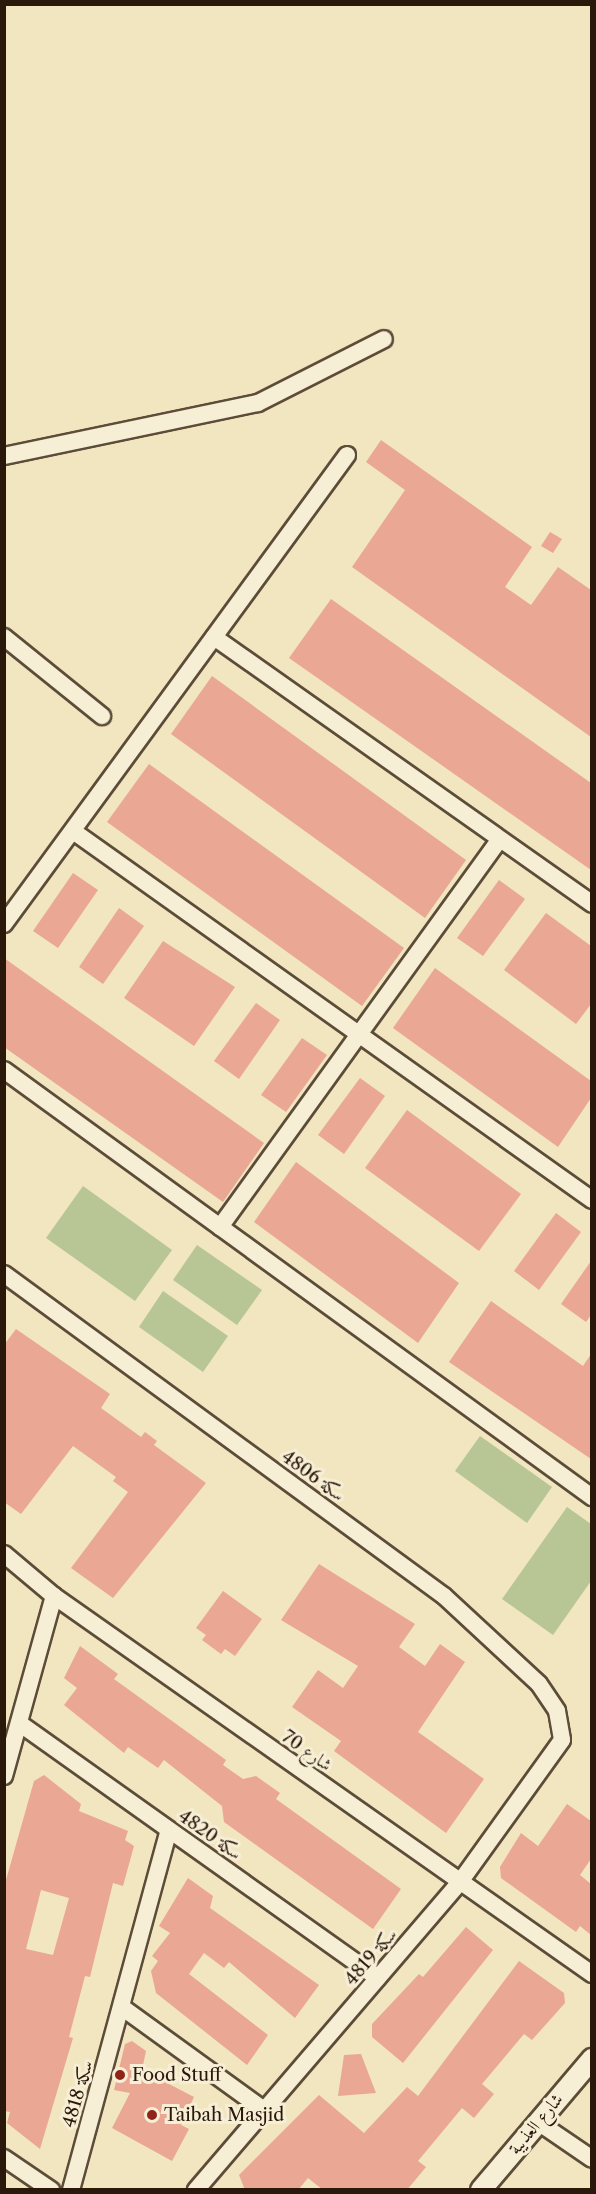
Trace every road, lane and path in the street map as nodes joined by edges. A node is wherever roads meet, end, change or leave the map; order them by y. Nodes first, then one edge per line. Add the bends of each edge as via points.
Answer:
1 (384, 339) dead end
2 (346, 455) dead end
3 (4, 456) edge
4 (4, 637) edge
5 (214, 637) junction
6 (102, 716) dead end
7 (73, 831) junction
8 (500, 839) junction
9 (591, 904) edge
10 (4, 924) edge
11 (360, 1035) junction
12 (4, 1071) edge
13 (591, 1200) edge
14 (220, 1227) junction
15 (4, 1274) edge
16 (591, 1497) edge
17 (4, 1554) edge
18 (54, 1596) junction
19 (19, 1723) junction
20 (562, 1740) joint
21 (4, 1776) edge
22 (169, 1830) junction
23 (460, 1882) junction
24 (591, 1974) edge
25 (378, 1978) junction
26 (123, 2008) junction
27 (591, 2059) edge
28 (264, 2110) junction
29 (538, 2122) junction
30 (4, 2158) edge
31 (591, 2159) edge
32 (51, 2190) edge
33 (71, 2190) edge
34 (196, 2190) edge
35 (481, 2190) edge

1 - 3 street via 258,404
2 - 5 street
4 - 6 street
5 - 7 street
5 - 8 street
7 - 10 street
7 - 11 street
8 - 9 street
8 - 11 street
11 - 13 street
11 - 14 street
12 - 14 street
14 - 16 street
15 - 20 street, سكة 4806 via 444,1596 539,1684 557,1711
17 - 18 street, شارع 70
18 - 19 street
18 - 23 street, شارع 70
19 - 21 street
19 - 22 street, سكة 4820
20 - 23 street, سكة 4819
22 - 25 street, سكة 4820
22 - 26 street, سكة 4818
23 - 24 street, شارع 70
23 - 25 street, سكة 4819
25 - 28 street, سكة 4819
26 - 28 street
26 - 33 street, سكة 4818
27 - 29 street, شارع العذيبة
28 - 34 street, سكة 4819
29 - 31 street
29 - 35 street, شارع العذيبة
30 - 32 street

